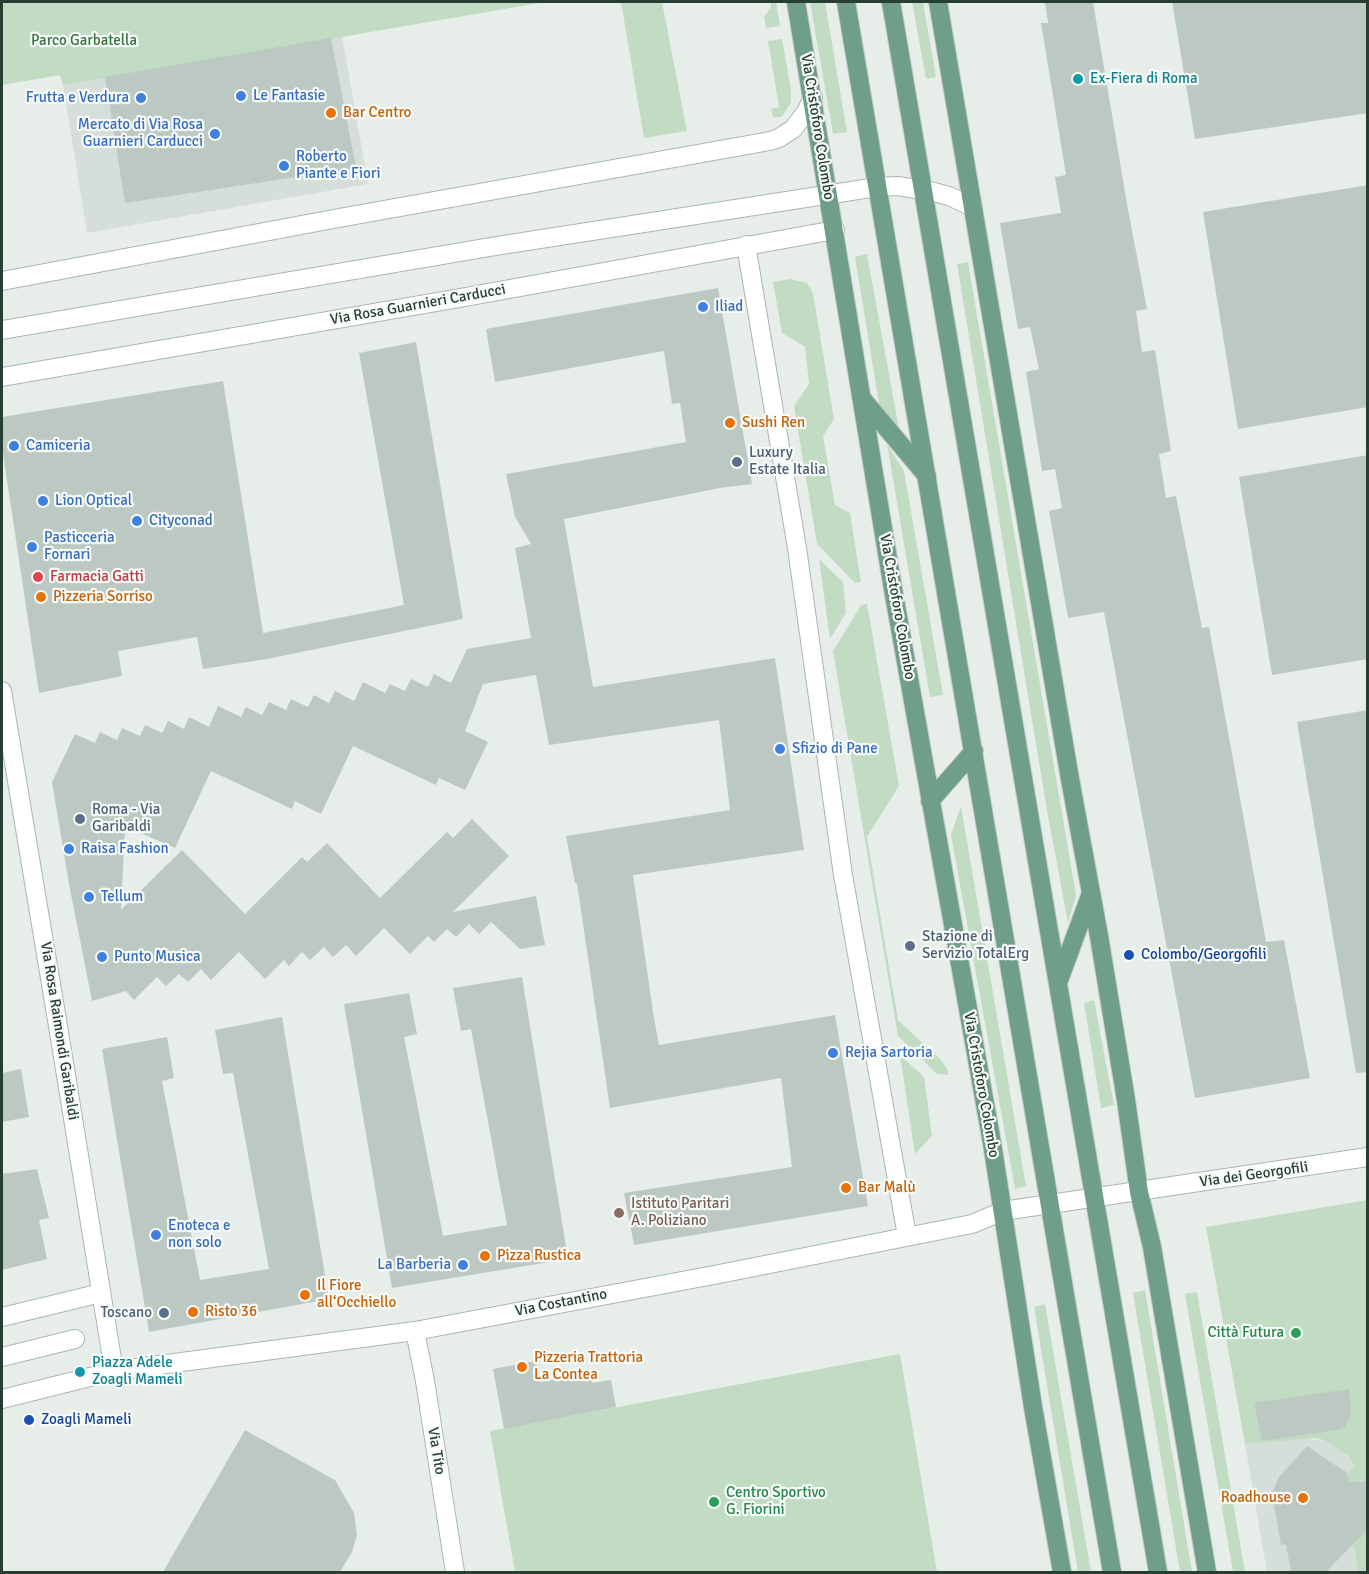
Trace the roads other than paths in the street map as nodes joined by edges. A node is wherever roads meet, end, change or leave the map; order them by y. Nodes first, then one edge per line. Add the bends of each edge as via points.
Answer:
1 (796, 2) edge
2 (846, 2) edge
3 (891, 2) edge
4 (938, 2) edge
5 (813, 97) junction
6 (877, 187) junction
7 (921, 189) junction
8 (828, 195) junction
9 (973, 207) junction
10 (835, 230) junction
11 (746, 246) junction
12 (2, 281) edge
13 (2, 330) edge
14 (2, 377) edge
15 (863, 400) junction
16 (928, 478) junction
17 (2, 691) edge
18 (974, 752) junction
19 (930, 801) junction
20 (1091, 895) junction
21 (1057, 984) junction
22 (1368, 1157) edge
23 (1139, 1191) junction
24 (1095, 1198) junction
25 (1051, 1204) junction
26 (1003, 1211) junction
27 (907, 1236) junction
28 (101, 1293) junction
29 (2, 1317) edge
30 (415, 1330) junction
31 (75, 1340) dead end
32 (2, 1358) edge
33 (114, 1371) junction
34 (2, 1399) edge
35 (455, 1572) edge
36 (1062, 1572) edge
37 (1112, 1572) edge
38 (1158, 1572) edge
39 (1207, 1572) edge

1 - 5 main road, Via Cristoforo Colombo
2 - 6 main road
3 - 7 main road
4 - 9 main road
5 - 8 main road, Via Cristoforo Colombo
5 - 12 street via 793,129 770,141
6 - 7 street
6 - 8 street
6 - 16 main road
7 - 9 street
7 - 21 main road
8 - 10 main road, Via Cristoforo Colombo
8 - 13 street via 496,246
9 - 20 main road
10 - 11 street, Via Rosa Guarnieri Carducci
10 - 15 main road, Via Cristoforo Colombo
11 - 14 street, Via Rosa Guarnieri Carducci
11 - 27 street via 797,548 843,875
15 - 16 main road
15 - 19 main road, Via Cristoforo Colombo
16 - 18 main road
17 - 28 street, Via Rosa Raimondi Garibaldi
18 - 19 main road
18 - 25 main road
19 - 26 main road, Via Cristoforo Colombo
20 - 21 main road
20 - 23 main road
21 - 24 main road
22 - 23 street, Via dei Georgofili
23 - 24 street
23 - 39 main road via 1152,1246
24 - 25 street
24 - 38 main road
25 - 26 street
25 - 37 main road
26 - 27 street, Via Costantino via 972,1224
26 - 36 main road, Via Cristoforo Colombo
27 - 30 street, Via Costantino
28 - 29 street
28 - 33 street, Via Rosa Raimondi Garibaldi
30 - 33 street, Via Costantino
30 - 35 street, Via Tito
31 - 32 street
33 - 34 street

